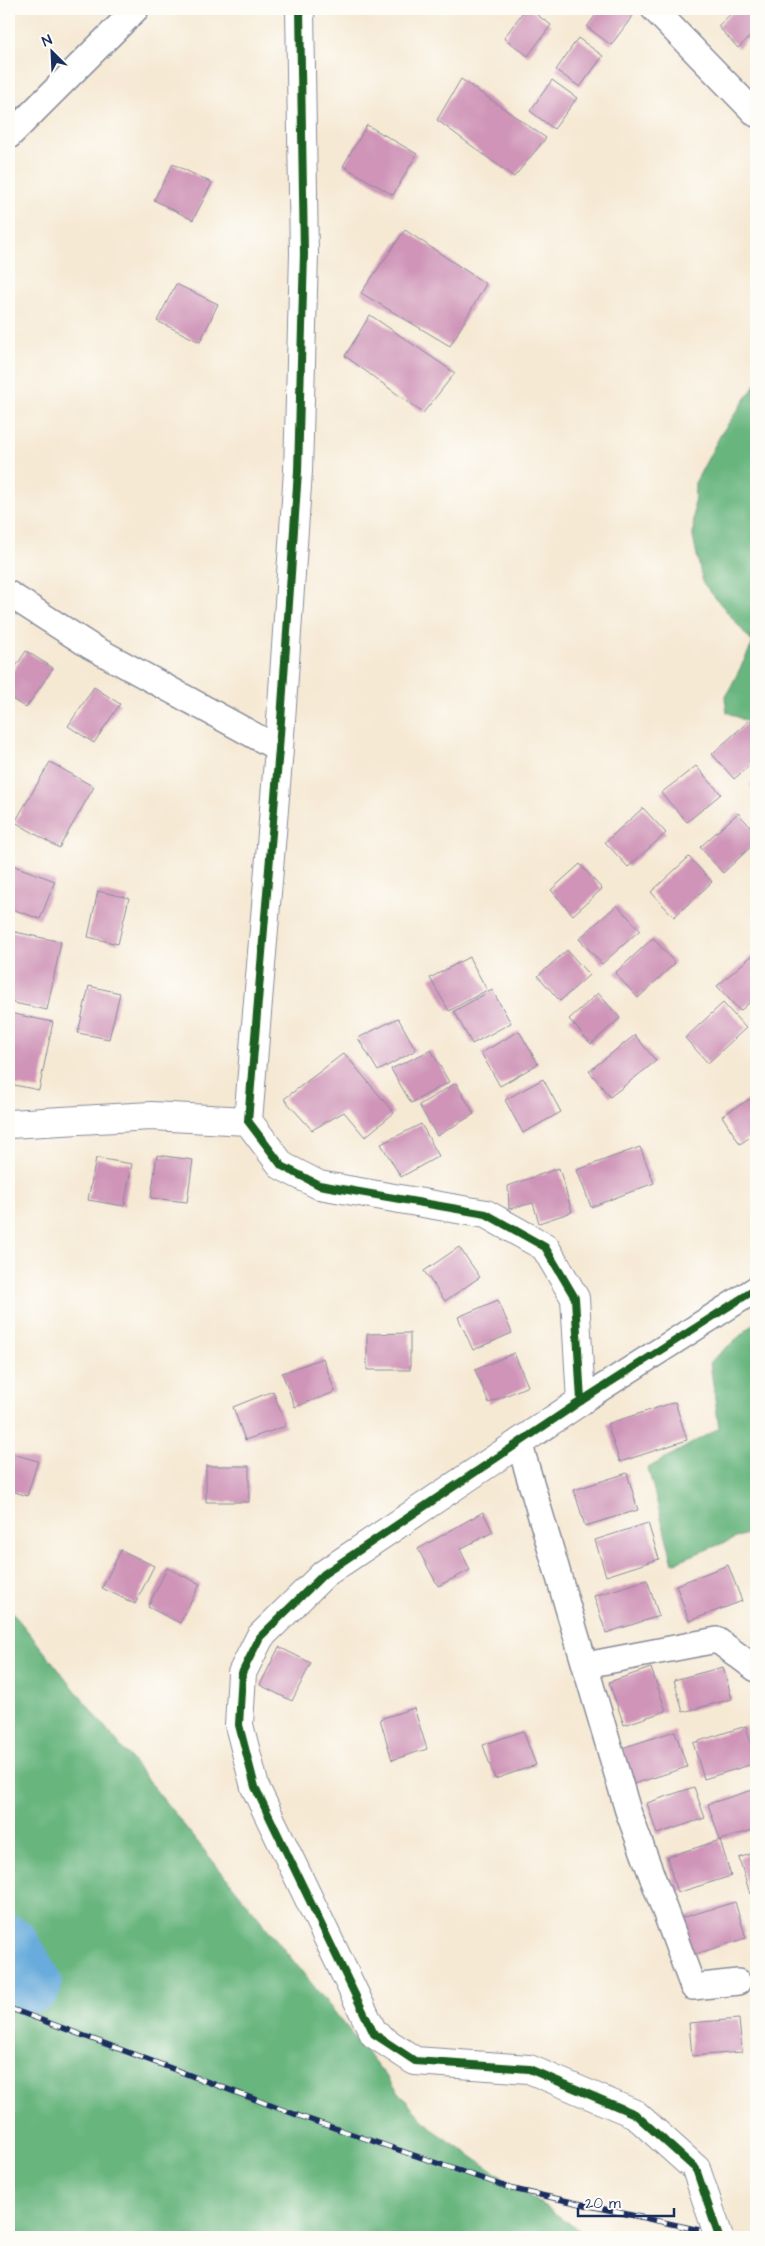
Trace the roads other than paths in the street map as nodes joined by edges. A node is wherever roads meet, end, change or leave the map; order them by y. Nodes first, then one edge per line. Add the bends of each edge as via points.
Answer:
1 (136, 9) edge
2 (300, 9) edge
3 (654, 9) edge
4 (756, 114) edge
5 (9, 136) edge
6 (9, 594) edge
7 (279, 749) junction
8 (248, 1121) junction
9 (9, 1124) edge
10 (756, 1289) edge
11 (581, 1401) junction
12 (519, 1442) junction
13 (586, 1665) junction
14 (756, 1669) edge
15 (738, 1982) dead end
16 (719, 2237) edge

1 - 5 street
2 - 7 street via 304,254 301,382
3 - 4 street
6 - 7 street via 90,646
7 - 8 street
8 - 9 street via 151,1116
8 - 11 street via 282,1166 319,1185 486,1214 545,1246 575,1298
10 - 11 street
11 - 12 street
12 - 13 street
12 - 16 street, bridge via 324,1574 260,1637 242,1673 239,1724 255,1787 374,2034 415,2061 529,2069 635,2114 696,2169
13 - 14 street via 718,1640
13 - 15 street via 628,1811 693,1987

